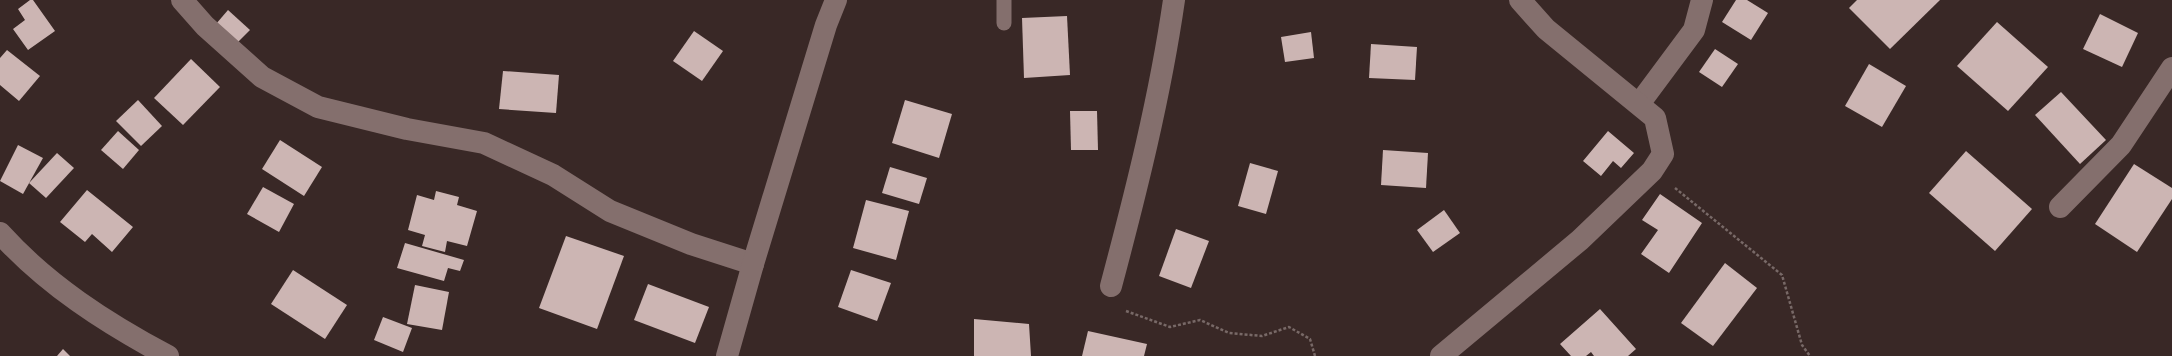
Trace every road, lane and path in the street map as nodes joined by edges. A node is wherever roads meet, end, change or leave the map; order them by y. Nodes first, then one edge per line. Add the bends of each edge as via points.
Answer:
1 (182, 0) edge
2 (836, 0) edge
3 (1004, 0) edge
4 (1174, 0) edge
5 (1520, 0) edge
6 (1702, 0) edge
7 (1004, 23) dead end
8 (2172, 68) edge
9 (1639, 104) junction
10 (1652, 170) junction
11 (2060, 206) dead end
12 (0, 233) edge
13 (753, 264) junction
14 (1111, 286) joint
15 (168, 356) edge
16 (727, 356) edge
17 (1314, 356) edge
18 (1441, 356) edge
19 (1810, 356) edge

1 - 13 street via 205,26 262,77 318,107 407,129 484,143 553,175 610,211 691,244
2 - 13 street via 826,25
3 - 7 lane
4 - 14 street via 1170,34 1137,187
5 - 9 street via 1546,29
6 - 9 street via 1694,30
8 - 11 street via 2121,145
9 - 10 street via 1656,118 1663,154
10 - 18 street via 1580,240
10 - 19 path via 1782,275 1802,345
12 - 15 street via 14,249 78,303
13 - 16 street
14 - 17 path via 1126,311 1170,327 1200,320 1229,333 1262,336 1289,327 1310,339

